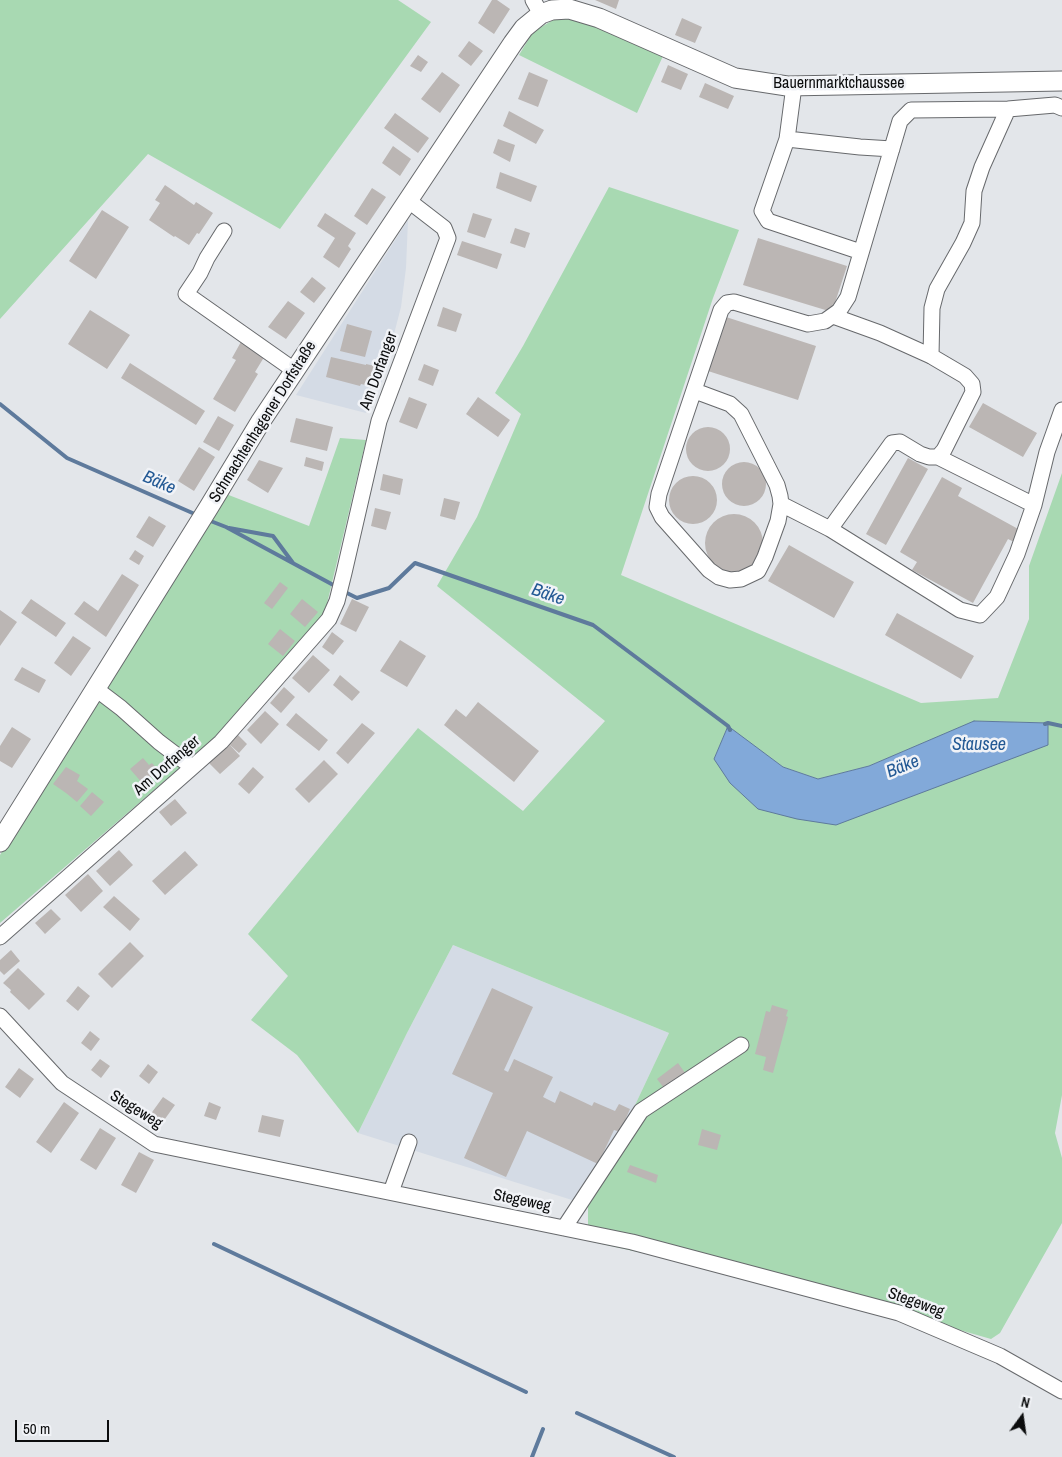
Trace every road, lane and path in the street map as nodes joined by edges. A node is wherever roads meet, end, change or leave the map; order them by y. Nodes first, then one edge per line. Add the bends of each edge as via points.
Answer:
1 (537, 7) edge
2 (1062, 81) edge
3 (794, 86) junction
4 (1062, 108) edge
5 (1008, 109) junction
6 (787, 139) junction
7 (892, 150) junction
8 (409, 201) junction
9 (224, 231) dead end
10 (861, 252) junction
11 (833, 316) junction
12 (930, 356) junction
13 (294, 370) junction
14 (695, 390) junction
15 (1062, 410) edge
16 (938, 457) junction
17 (781, 504) junction
18 (1034, 505) junction
19 (830, 529) junction
20 (96, 689) junction
21 (192, 767) junction
22 (0, 842) edge
23 (0, 937) edge
24 (0, 1016) edge
25 (741, 1045) dead end
26 (409, 1142) dead end
27 (392, 1192) junction
28 (564, 1228) junction
29 (1062, 1391) edge

1 - 3 main road, Bauernmarktchaussee via 568,9 599,18 735,78
1 - 8 main road, Schmachtenhagener Dorfstraße
2 - 3 main road, Bauernmarktchaussee
3 - 6 street
4 - 5 street via 1055,105
5 - 7 street via 911,110 900,121
5 - 12 street via 974,191 972,223 937,289 932,308
6 - 7 street
6 - 10 street via 762,212 768,221
7 - 10 street
8 - 13 main road, Schmachtenhagener Dorfstraße
8 - 21 street, Am Dorfanger via 444,228 448,238 379,421 337,601 329,619 222,742
9 - 13 street via 186,294
10 - 11 street via 848,296
11 - 12 street
11 - 14 street via 825,322 808,324 734,302 727,303
12 - 16 street via 965,376 972,384 973,392
13 - 20 main road, Schmachtenhagener Dorfstraße
14 - 17 street via 730,404 741,414 777,485
14 - 17 street via 658,494 657,507 662,517 709,570 719,577 741,579 758,571 762,564
15 - 18 street
16 - 18 street
16 - 19 street via 920,454 900,442 892,444
17 - 19 street
18 - 19 street via 1017,554 997,597 980,615 960,610
20 - 21 street
20 - 22 main road, Schmachtenhagener Dorfstraße
21 - 23 street, Am Dorfanger
24 - 27 street, Stegeweg via 62,1083 154,1144
25 - 28 street via 641,1111
26 - 27 street
27 - 28 street, Stegeweg
28 - 29 street, Stegeweg via 632,1242 899,1313 1000,1356

